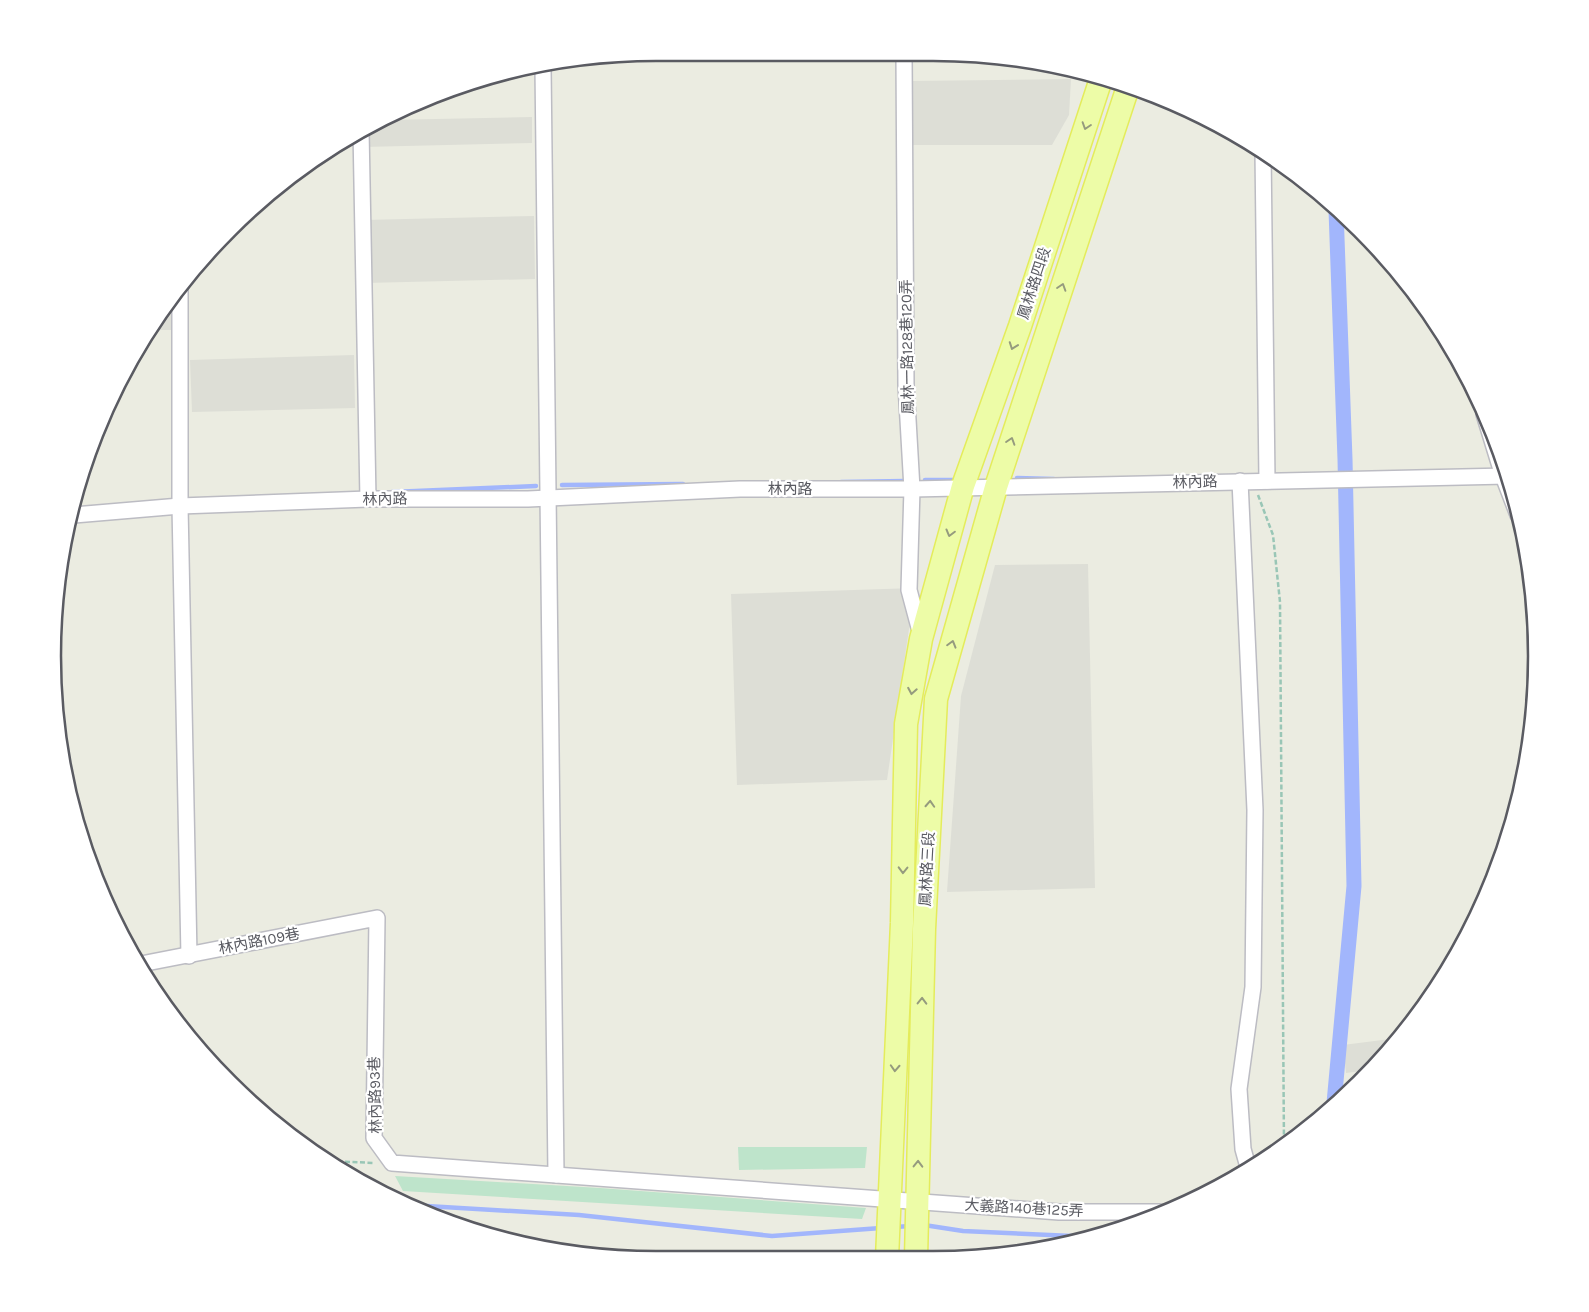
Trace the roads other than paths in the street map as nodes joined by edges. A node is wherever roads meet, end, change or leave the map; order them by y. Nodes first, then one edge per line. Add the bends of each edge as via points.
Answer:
1 (904, 61) edge
2 (542, 73) edge
3 (1099, 86) edge
4 (1126, 94) edge
5 (361, 140) edge
6 (1263, 161) edge
7 (180, 300) edge
8 (1499, 476) edge
9 (1254, 481) junction
10 (963, 486) junction
11 (996, 487) junction
12 (912, 489) junction
13 (549, 498) junction
14 (368, 499) junction
15 (180, 506) junction
16 (79, 515) edge
17 (922, 639) junction
18 (377, 918) joint
19 (188, 956) junction
20 (147, 963) edge
21 (1246, 1161) edge
22 (556, 1174) junction
23 (888, 1203) junction
24 (917, 1207) junction
25 (1142, 1212) edge
26 (888, 1251) edge
27 (916, 1251) edge

1 - 12 street, 鳳林一路128巷120弄 via 906,385
2 - 13 street
3 -> 10 main road, 鳳林路四段 via 1020,326
11 -> 4 main road, 鳳林路四段
5 - 14 street
6 - 9 street
7 - 15 street
8 - 9 street, 林內路
9 - 11 street, 林內路
9 - 21 street via 1253,987 1239,1089 1242,1150
10 - 11 street, 林內路
10 - 12 street, 林內路
10 -> 17 main road, 鳳林路三段
24 -> 11 main road, 鳳林路三段 via 924,928 936,699
12 - 13 street, 林內路 via 740,489
12 - 17 street, 鳳林一路128巷120弄 via 909,590
13 - 14 street, 林內路
13 - 22 street
14 - 15 street, 林內路
15 - 16 street, 林內路
15 - 19 street
17 -> 23 main road, 鳳林路三段 via 906,724 902,923
18 - 19 street, 林內路109巷
18 - 22 street, 林內路93巷 via 374,1138 392,1163
19 - 20 street, 林內路109巷
22 - 23 street, 大義路140巷125弄
23 - 24 street, 大義路140巷125弄
23 - 26 main road, 鳳林路三段
24 - 25 street, 大義路140巷125弄
24 - 27 main road, 鳳林路三段

